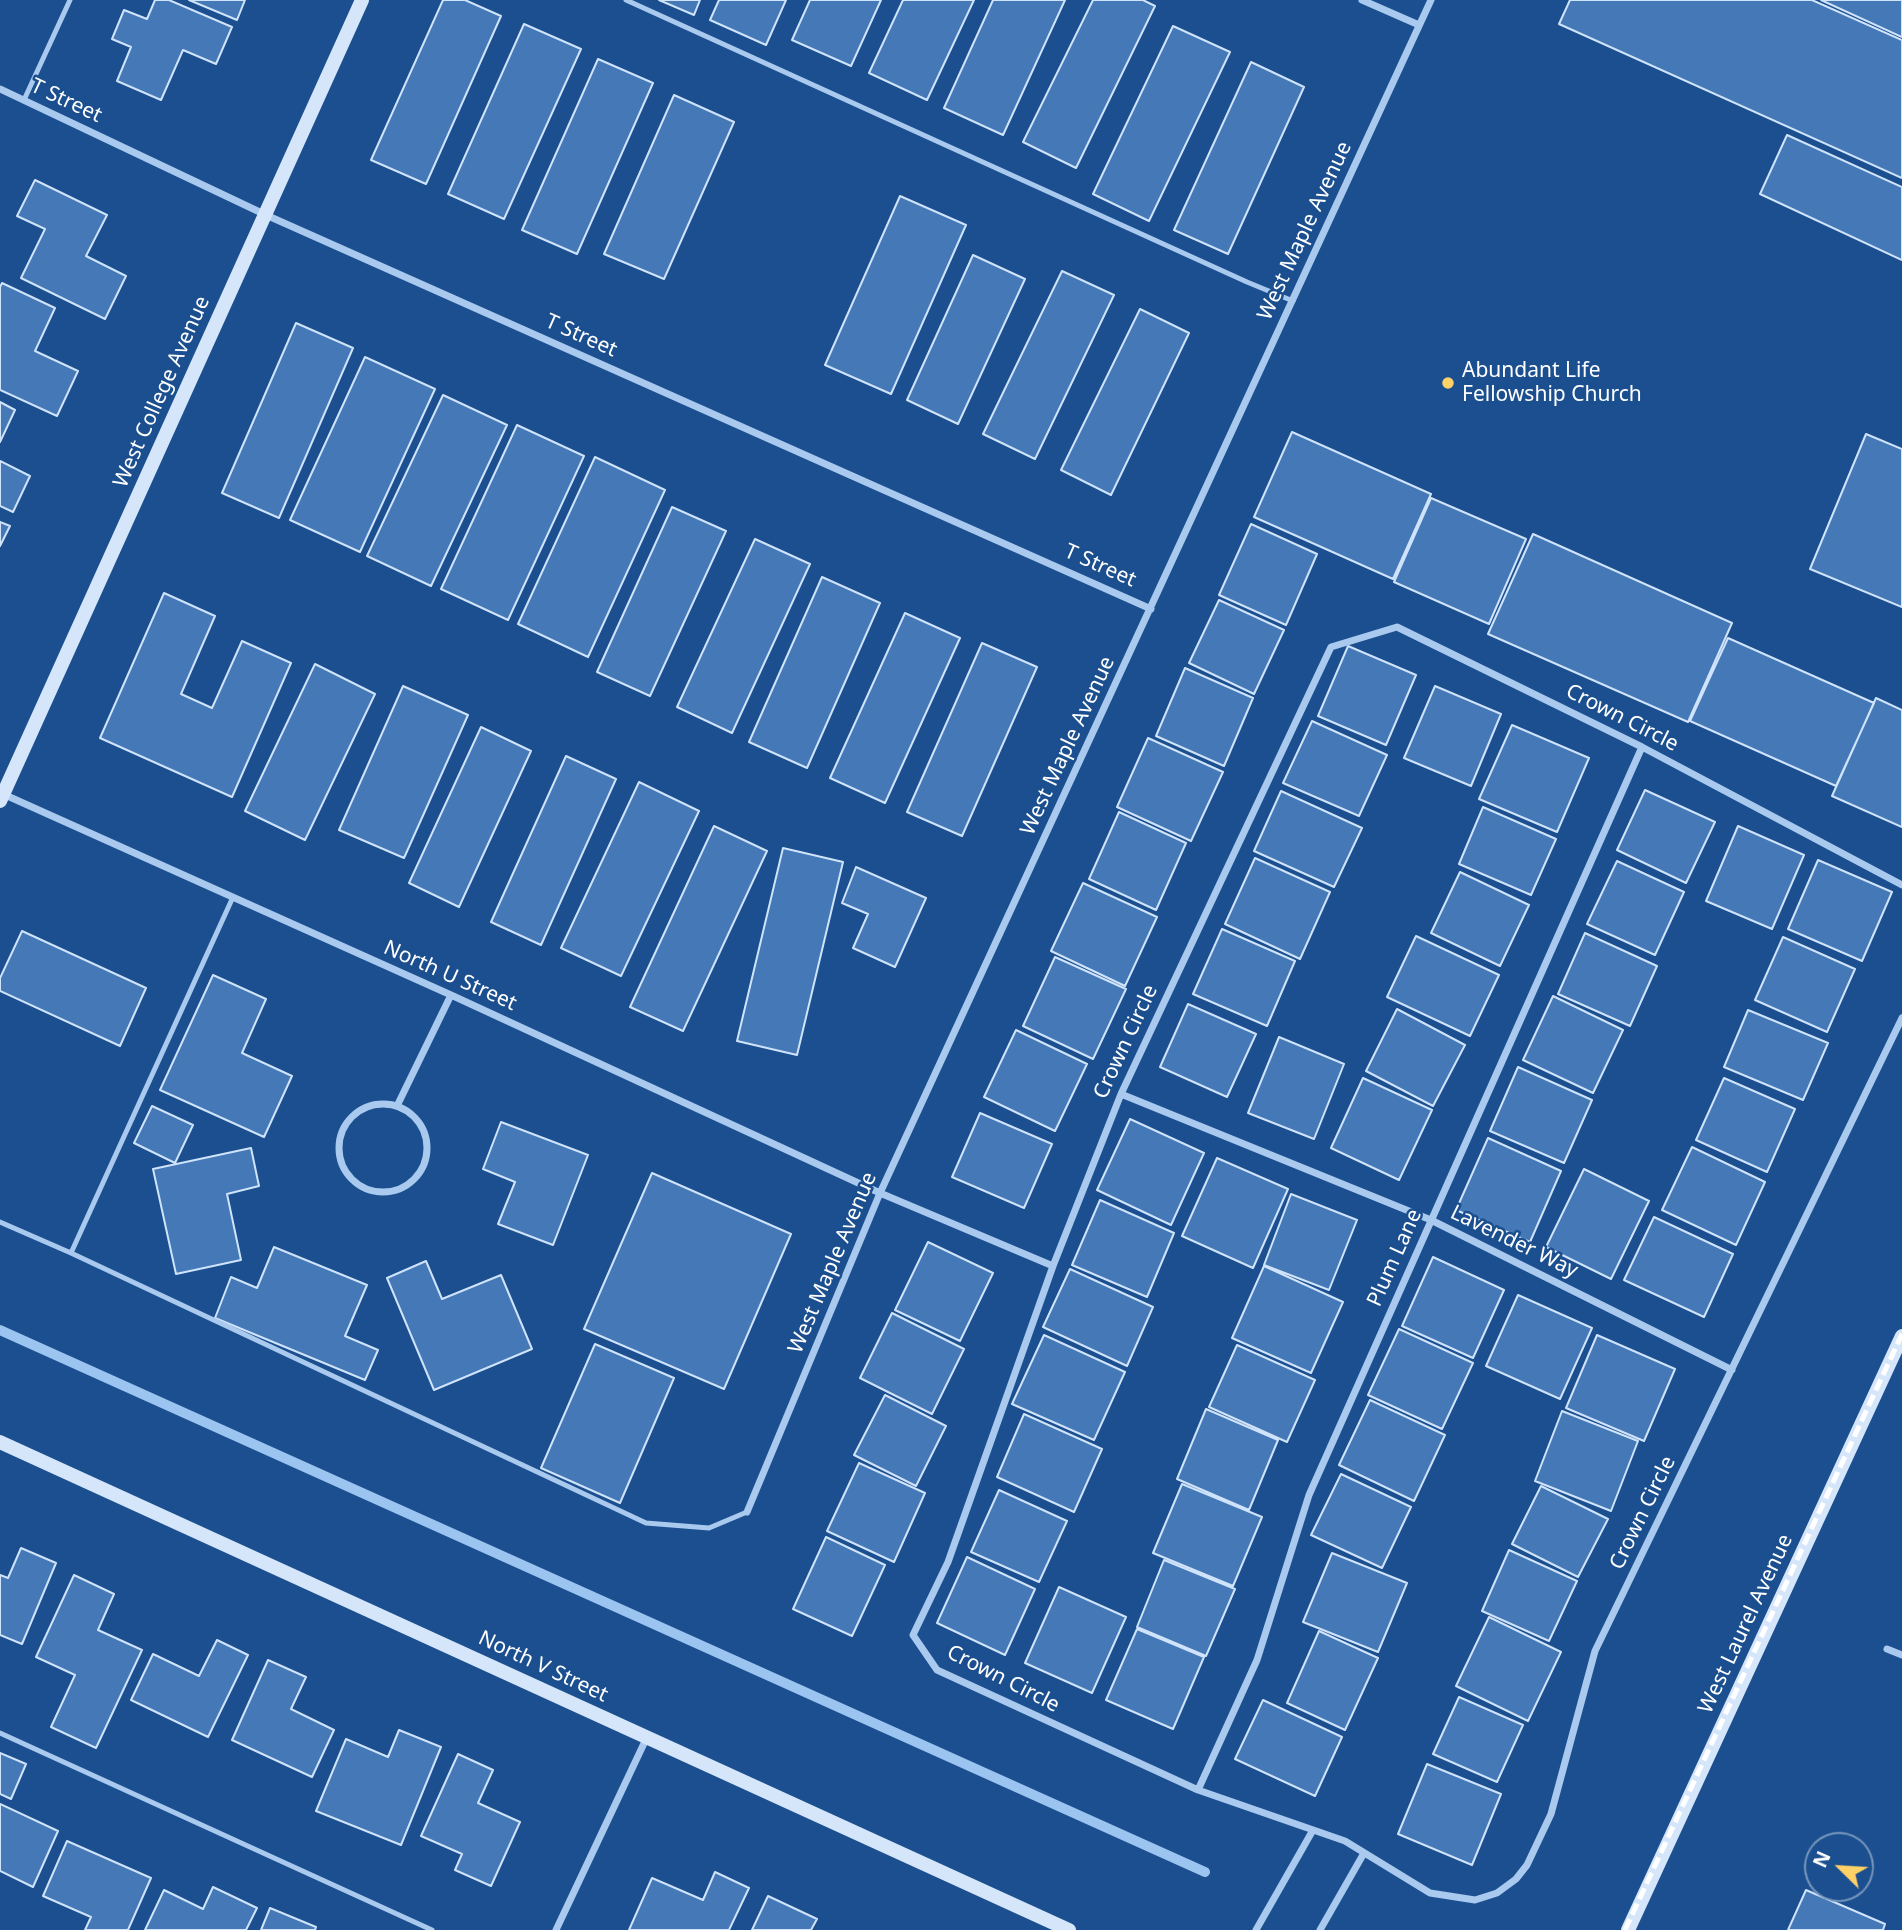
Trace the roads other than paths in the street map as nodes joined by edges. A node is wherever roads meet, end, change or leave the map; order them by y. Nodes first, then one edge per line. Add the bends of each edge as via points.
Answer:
1 (70, 0) edge
2 (362, 0) edge
3 (626, 0) edge
4 (1362, 0) edge
5 (1431, 0) edge
6 (1419, 25) junction
7 (0, 89) edge
8 (24, 100) junction
9 (266, 215) junction
10 (1293, 301) junction
11 (1152, 609) junction
12 (1642, 747) junction
13 (2, 798) edge
14 (1902, 885) edge
15 (233, 897) junction
16 (451, 995) junction
17 (1902, 1018) edge
18 (1121, 1094) junction
19 (397, 1106) junction
20 (880, 1193) junction
21 (1431, 1220) junction
22 (0, 1222) edge
23 (71, 1253) junction
24 (1053, 1266) junction
25 (1902, 1336) edge
26 (1732, 1370) junction
27 (0, 1442) edge
28 (747, 1512) joint
29 (1887, 1649) dead end
30 (1902, 1656) edge
31 (0, 1733) edge
32 (647, 1737) junction
33 (1198, 1790) junction
34 (1313, 1830) junction
35 (1364, 1853) junction
36 (432, 1930) edge
37 (556, 1930) edge
38 (1069, 1930) edge
39 (1256, 1930) edge
40 (1320, 1930) edge
41 (1628, 1930) edge

1 - 8 lane
2 - 9 street, West College Avenue
3 - 10 lane
4 - 6 street
5 - 6 street, West Maple Avenue
6 - 10 street, West Maple Avenue
7 - 8 street, T Street
8 - 9 street, T Street
9 - 11 street, T Street
9 - 13 street, West College Avenue
10 - 11 street, West Maple Avenue
11 - 20 street, West Maple Avenue
12 - 14 street, Crown Circle
12 - 18 street, Crown Circle via 1396,627 1331,647
12 - 21 street, Plum Lane
13 - 15 street, North U Street
15 - 16 street, North U Street
15 - 23 lane
16 - 19 street
16 - 20 street, North U Street
17 - 26 street, Crown Circle
18 - 21 street, Lavender Way
18 - 24 street, Crown Circle
19 - 19 street via 415,1118 426,1139 423,1168 404,1188 387,1193 369,1191 351,1180 343,1168 339,1139 347,1122 366,1107
20 - 24 street, North U Street
20 - 28 street, West Maple Avenue
21 - 26 street, Lavender Way
21 - 33 street, Plum Lane via 1309,1496 1257,1660
22 - 23 lane
23 - 28 lane via 646,1523 709,1528
24 - 33 street, Crown Circle via 948,1562 912,1636 937,1670
25 - 41 street, West Laurel Avenue
26 - 35 street, Crown Circle via 1595,1651 1551,1814 1527,1865 1497,1893 1475,1900 1430,1893
27 - 32 street, North V Street
29 - 30 street
31 - 36 lane
32 - 37 street
32 - 38 street, North V Street
33 - 34 street, Crown Circle
34 - 35 street, Crown Circle
34 - 39 street
35 - 40 street

